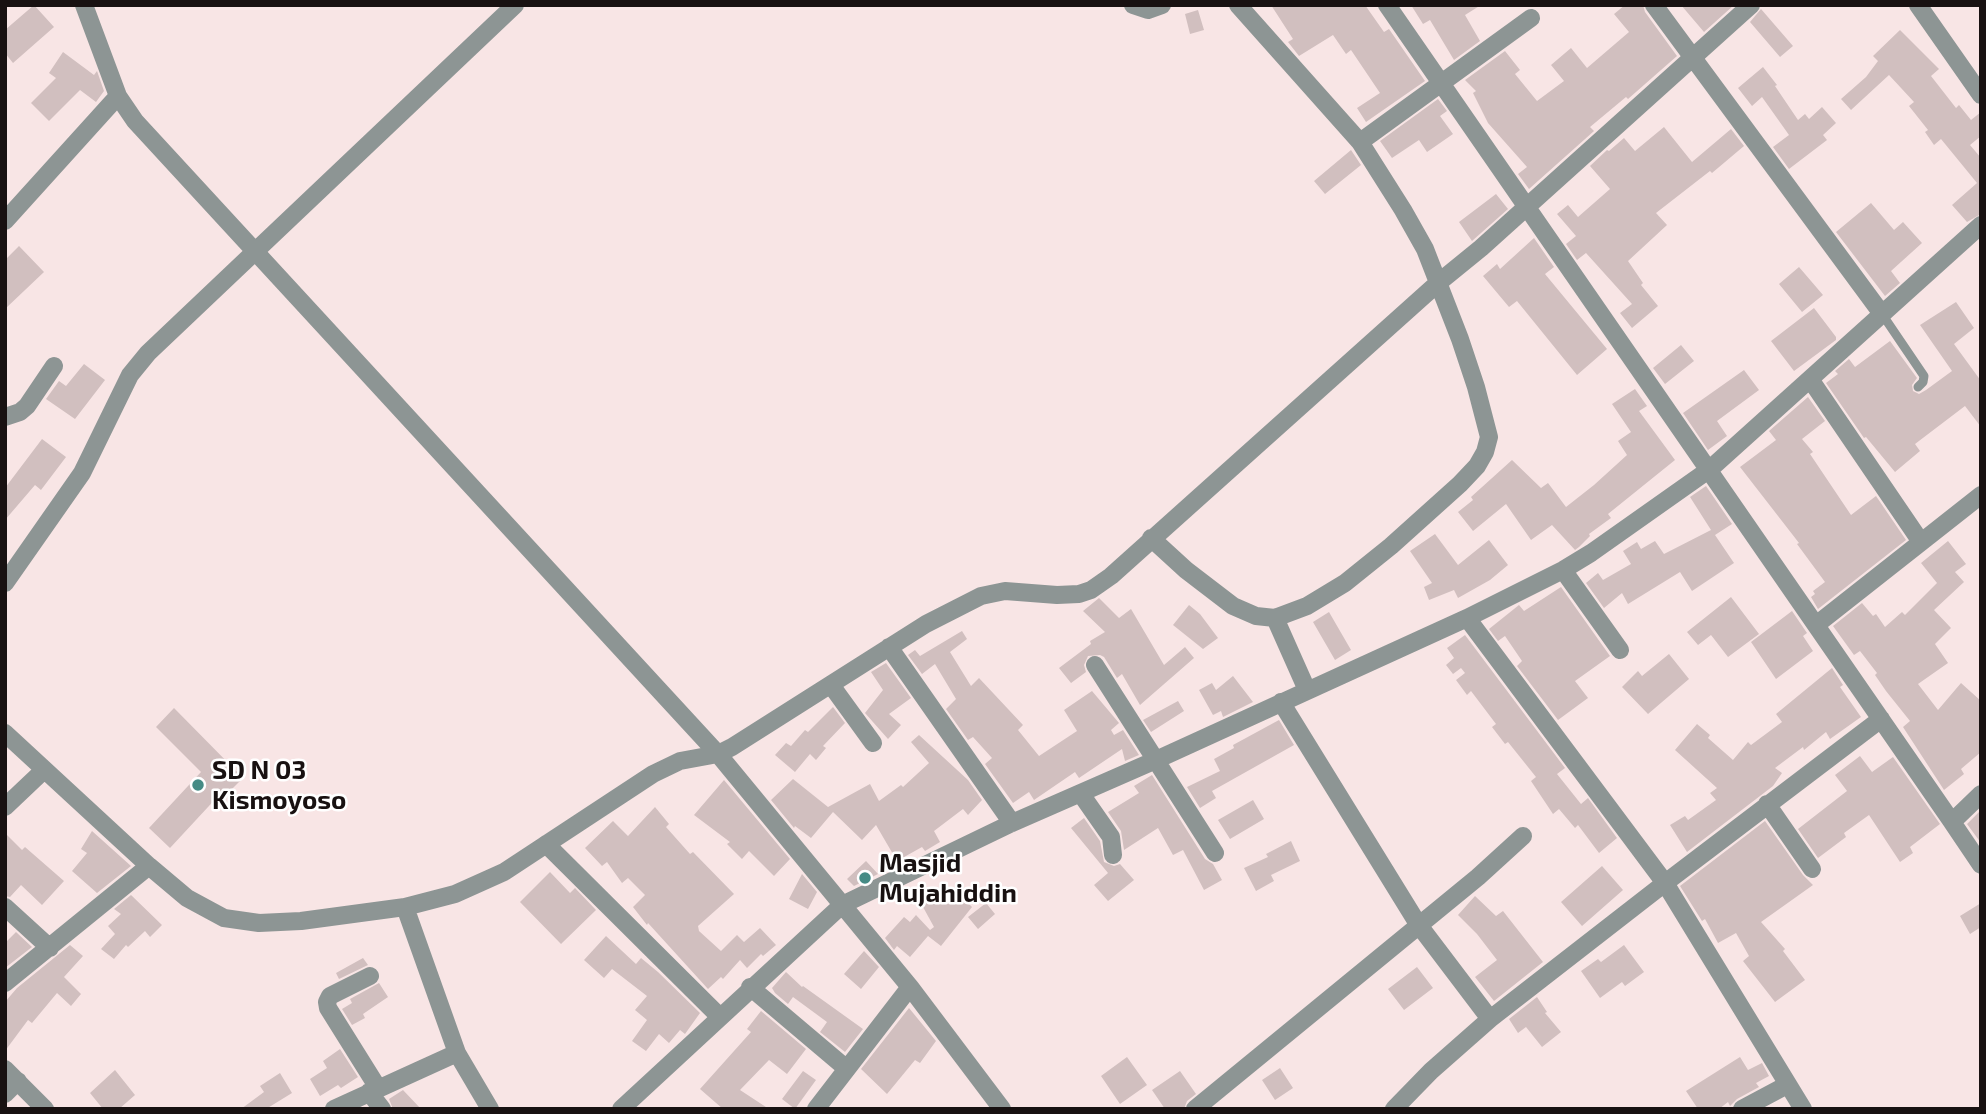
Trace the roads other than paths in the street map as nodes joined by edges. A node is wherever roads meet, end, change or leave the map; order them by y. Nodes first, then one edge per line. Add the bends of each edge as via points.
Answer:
1 (84, 5) edge
2 (515, 5) edge
3 (1133, 5) edge
4 (1161, 5) edge
5 (1387, 5) edge
6 (1654, 5) edge
7 (1751, 5) edge
8 (1918, 5) edge
9 (1249, 9) edge
10 (1531, 18) dead end
11 (1693, 57) junction
12 (1441, 83) junction
13 (1981, 95) edge
14 (118, 96) junction
15 (1360, 142) junction
16 (1527, 207) junction
17 (5, 221) edge
18 (1981, 225) edge
19 (256, 250) junction
20 (1438, 283) junction
21 (1882, 314) junction
22 (54, 366) dead end
23 (1810, 379) junction
24 (1917, 387) dead end
25 (5, 417) edge
26 (1710, 469) junction
27 (1981, 495) edge
28 (1151, 538) junction
29 (1921, 542) junction
30 (1563, 570) junction
31 (5, 583) edge
32 (1275, 618) junction
33 (1467, 618) junction
34 (1816, 625) junction
35 (889, 647) junction
36 (1620, 650) dead end
37 (1095, 665) dead end
38 (831, 685) junction
39 (1307, 690) junction
40 (1281, 702) junction
41 (1881, 719) junction
42 (5, 733) edge
43 (873, 743) dead end
44 (718, 754) junction
45 (1156, 760) junction
46 (44, 770) junction
47 (1080, 794) junction
48 (1981, 794) edge
49 (1767, 804) junction
50 (5, 807) edge
51 (1952, 822) junction
52 (1012, 823) junction
53 (1523, 836) dead end
54 (546, 844) junction
55 (1215, 853) dead end
56 (1113, 855) dead end
57 (1981, 865) edge
58 (149, 866) junction
59 (1812, 869) dead end
60 (1665, 883) junction
61 (842, 905) junction
62 (5, 907) edge
63 (405, 908) junction
64 (1418, 924) junction
65 (50, 948) junction
66 (370, 976) dead end
67 (5, 983) edge
68 (750, 987) junction
69 (910, 987) junction
70 (719, 1016) junction
71 (1490, 1019) junction
72 (457, 1053) junction
73 (847, 1069) junction
74 (9, 1081) edge
75 (1787, 1085) junction
76 (374, 1090) junction
77 (45, 1109) edge
78 (334, 1109) edge
79 (382, 1109) edge
80 (490, 1109) edge
81 (621, 1109) edge
82 (817, 1109) edge
83 (1002, 1109) edge
84 (1195, 1109) edge
85 (1394, 1109) edge
86 (1742, 1109) edge
87 (1803, 1109) edge

1 - 14 street
2 - 19 street
3 - 4 street via 1148,10
5 - 12 street
6 - 11 street
7 - 11 street
8 - 13 street
9 - 15 street
10 - 12 street
11 - 16 street
11 - 21 street
12 - 15 street
12 - 16 street
14 - 17 street
14 - 19 street via 135,121
15 - 20 street via 1425,250
16 - 20 street
16 - 26 street
18 - 21 street
19 - 31 street via 130,375 82,473
19 - 44 street
20 - 28 street
20 - 32 street via 1486,422 1489,438 1485,452 1460,484 1345,583 1307,606
21 - 23 street
21 - 24 lane via 1924,376
22 - 25 street via 27,406
23 - 26 street
23 - 29 street
26 - 30 street
26 - 34 street
27 - 29 street
28 - 32 street via 1233,606
28 - 35 street via 1091,590 1057,595 1004,591 981,596
29 - 34 street
30 - 33 street
30 - 36 street
32 - 39 street
33 - 39 street
33 - 60 street
34 - 41 street
35 - 38 street
35 - 52 street
37 - 45 street
38 - 43 street
38 - 44 street
39 - 40 street
40 - 45 street
40 - 64 street
41 - 49 street
41 - 51 street
42 - 46 street
44 - 54 street via 680,761 653,774
44 - 61 street
45 - 47 street
45 - 55 street
46 - 50 street
46 - 58 street
47 - 52 street
47 - 56 street via 1111,837
48 - 51 street
49 - 59 street
49 - 60 street
51 - 57 street
52 - 61 street
53 - 64 street
54 - 63 street via 480,883
54 - 70 street
58 - 63 street via 187,898 223,918 270,923
58 - 65 street
60 - 71 street
60 - 75 street
61 - 68 street
61 - 69 street
62 - 65 street
63 - 72 street
64 - 71 street
64 - 84 street
65 - 67 street
66 - 76 street via 330,996 327,1002
68 - 70 street
68 - 73 street
69 - 73 street
69 - 83 street
70 - 81 street
71 - 85 street
72 - 76 street
72 - 80 street
73 - 82 street
74 - 77 street
75 - 86 street
75 - 87 street
76 - 78 street
76 - 79 street

